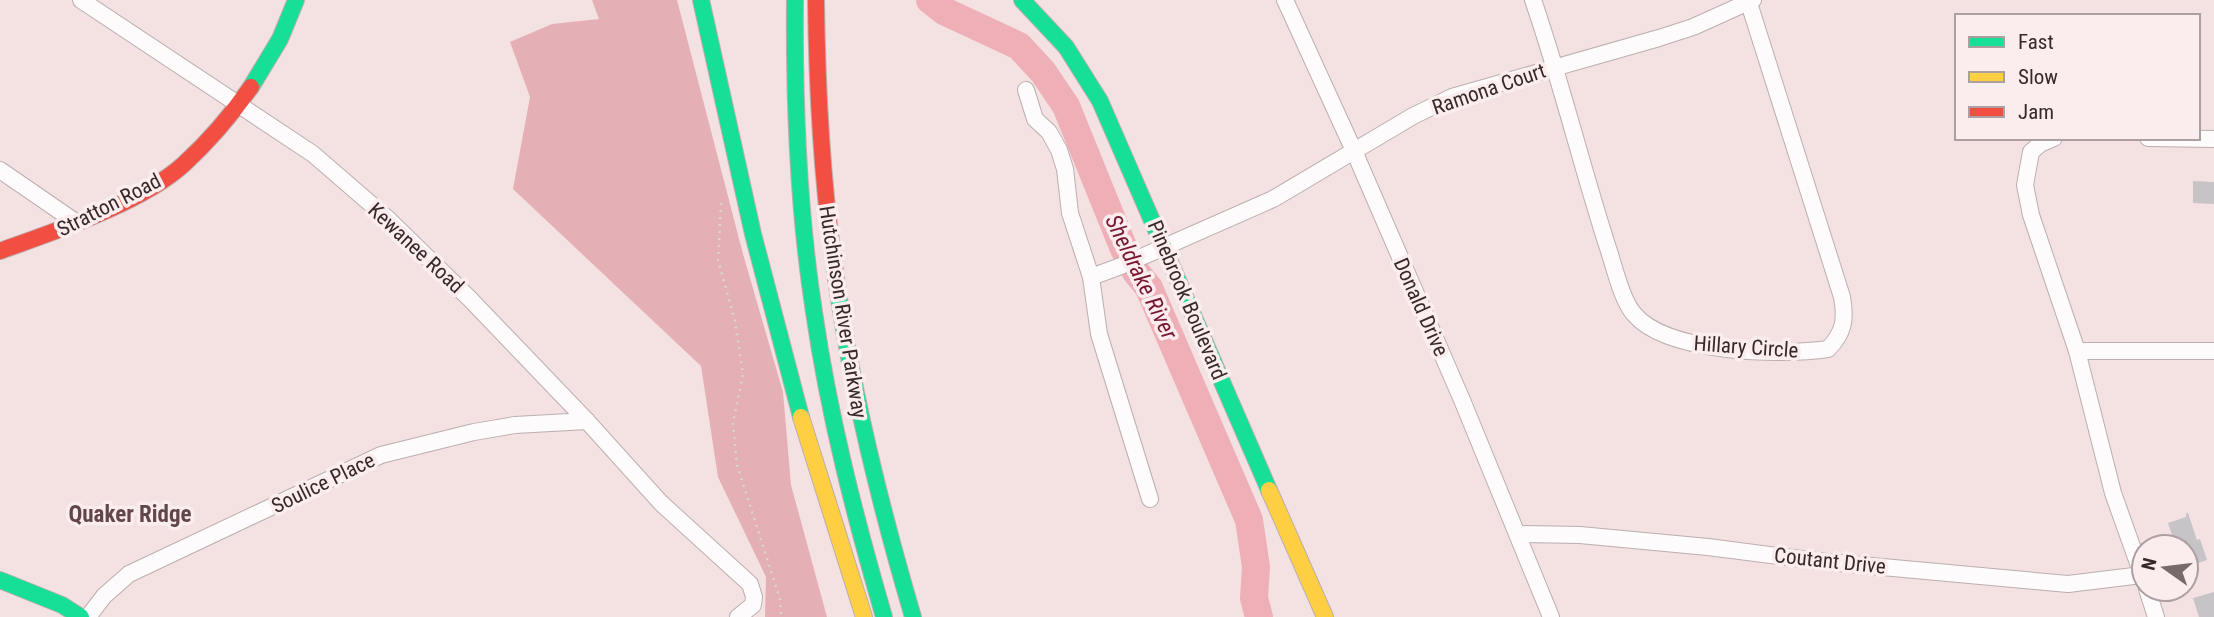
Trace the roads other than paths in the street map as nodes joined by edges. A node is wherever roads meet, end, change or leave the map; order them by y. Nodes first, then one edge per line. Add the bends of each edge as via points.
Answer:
1 (81, 0) edge
2 (296, 0) edge
3 (701, 0) edge
4 (795, 0) edge
5 (816, 0) edge
6 (1022, 0) edge
7 (1285, 0) edge
8 (1533, 0) edge
9 (1750, 1) edge
10 (1556, 66) junction
11 (1026, 90) dead end
12 (239, 104) junction
13 (2049, 140) edge
14 (1354, 150) junction
15 (0, 170) edge
16 (77, 223) junction
17 (1164, 247) junction
18 (0, 251) edge
19 (1091, 277) junction
20 (2077, 351) junction
21 (2214, 351) edge
22 (587, 421) junction
23 (1150, 499) dead end
24 (1518, 534) junction
25 (2130, 540) edge
26 (0, 580) edge
27 (2130, 582) edge
28 (19, 589) junction
29 (57, 617) edge
30 (81, 617) edge
31 (88, 617) edge
32 (738, 617) edge
33 (864, 617) edge
34 (884, 617) edge
35 (913, 617) edge
36 (1325, 617) edge
37 (1551, 617) edge

1 - 12 street, Kewanee Road
2 - 12 main road, Stratton Road via 281,39
3 - 33 main road via 773,316
4 - 34 main road, Hutchinson River Parkway via 794,112 809,284 828,396
5 - 35 main road, Hutchinson River Parkway via 821,170 845,339 881,510
6 - 17 main road, Pinebrook Boulevard via 1050,28 1090,83
7 - 14 street, Donald Drive
8 - 10 street, Hillary Circle
9 - 10 street, Ramona Court via 1682,31
9 - 10 street, Hillary Circle via 1842,297 1843,328 1828,349 1704,346 1652,329 1633,314 1600,222
10 - 14 street, Ramona Court via 1452,97
11 - 19 street via 1035,118 1059,150 1070,213
12 - 16 main road, Stratton Road via 183,165 146,190
12 - 22 street, Kewanee Road via 313,154 387,218
13 - 20 street via 2031,152 2025,185
14 - 17 street, Ramona Court via 1273,199
14 - 24 street, Donald Drive
15 - 16 street
16 - 18 main road, Stratton Road
17 - 19 street, Ramona Court
17 - 36 main road, Pinebrook Boulevard
19 - 23 street via 1099,334
20 - 21 street
20 - 25 street via 2113,494
22 - 31 street, Soulice Place via 515,425 381,455 129,574
22 - 32 street, Kewanee Road via 660,503 750,584 753,605
24 - 27 street, Coutant Drive via 1580,535 2068,584
24 - 37 street, Donald Drive
26 - 28 main road
28 - 29 main road
28 - 30 main road

